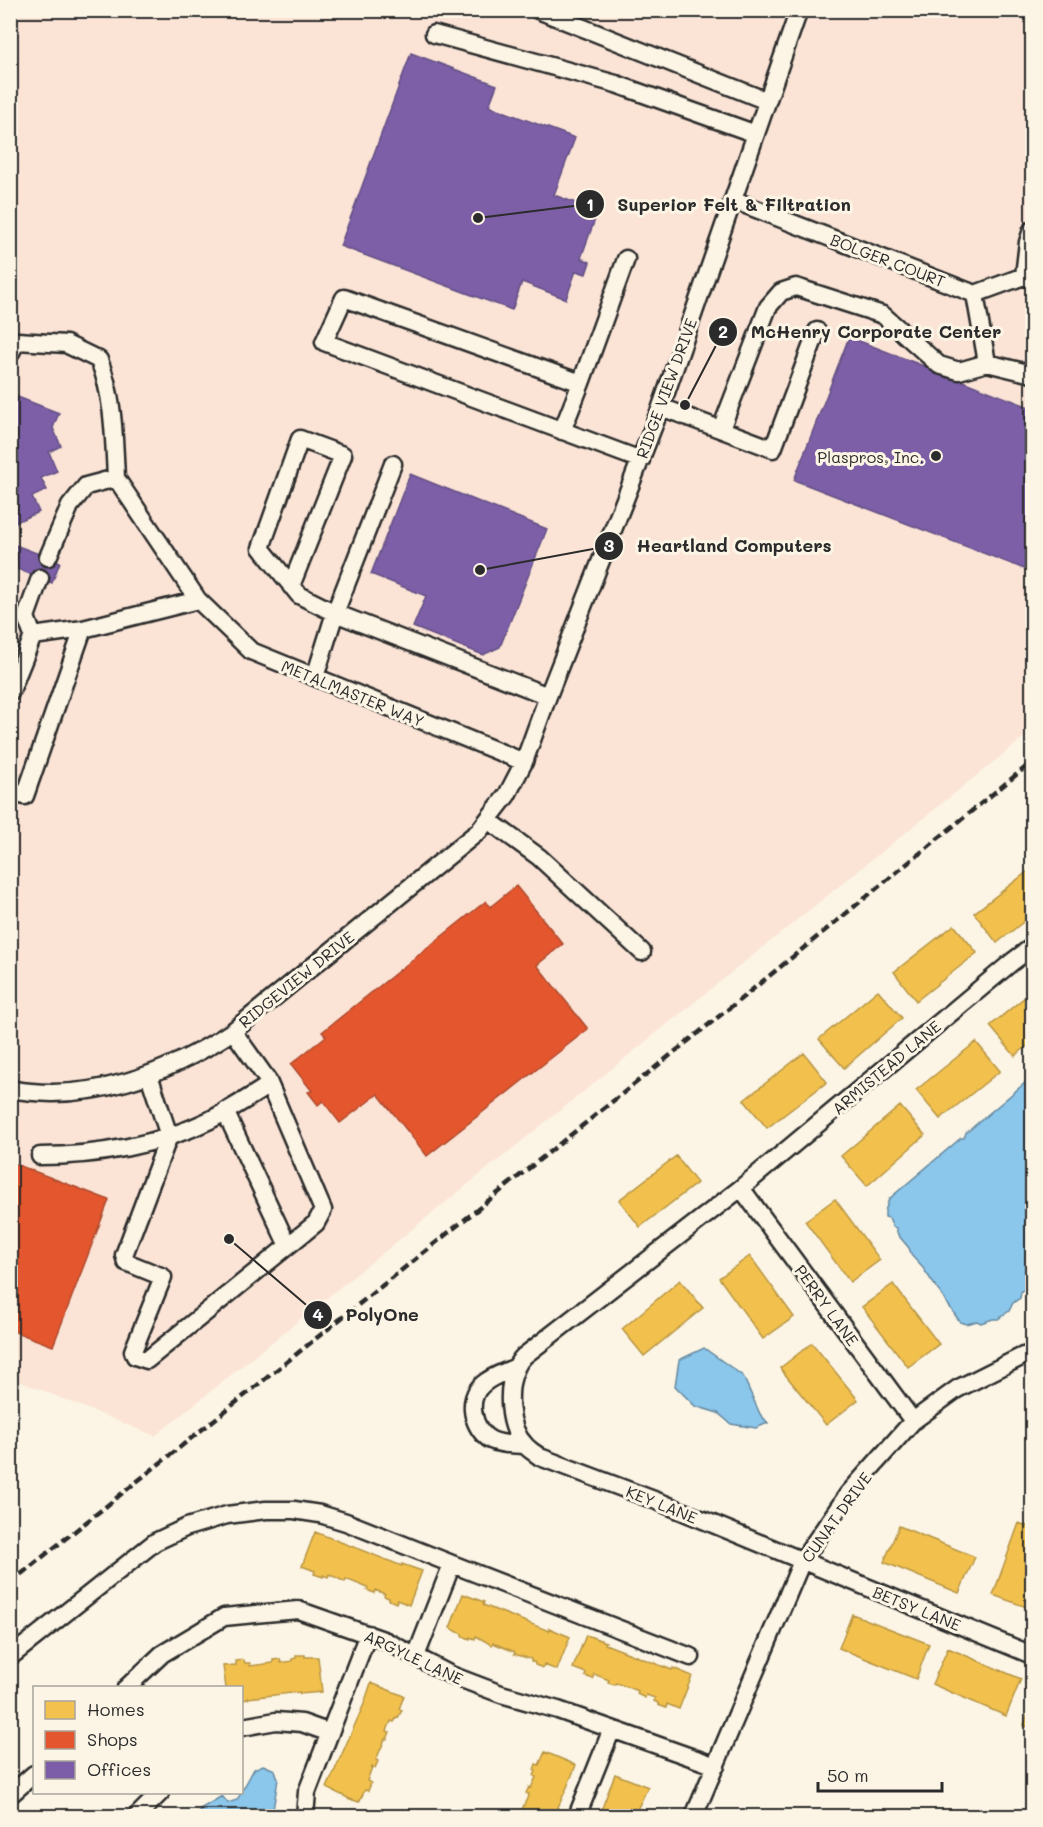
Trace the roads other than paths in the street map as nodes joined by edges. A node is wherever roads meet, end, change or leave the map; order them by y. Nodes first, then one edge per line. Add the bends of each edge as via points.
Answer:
1 (538, 10) edge
2 (800, 10) edge
3 (434, 34) dead end
4 (767, 101) junction
5 (756, 134) junction
6 (733, 200) junction
7 (1032, 230) edge
8 (626, 259) dead end
9 (1028, 278) edge
10 (975, 294) junction
11 (817, 331) dead end
12 (10, 354) edge
13 (987, 363) junction
14 (1032, 374) edge
15 (581, 383) junction
16 (661, 407) junction
17 (721, 429) junction
18 (562, 431) junction
19 (641, 460) junction
20 (393, 464) dead end
21 (116, 478) junction
22 (48, 557) dead end
23 (40, 578) dead end
24 (291, 586) junction
25 (198, 600) junction
26 (335, 613) junction
27 (83, 629) junction
28 (33, 636) junction
29 (315, 677) junction
30 (10, 693) edge
31 (548, 696) junction
32 (524, 762) junction
33 (10, 792) edge
34 (488, 820) junction
35 (1032, 947) edge
36 (642, 952) dead end
37 (233, 1031) junction
38 (149, 1075) junction
39 (269, 1085) junction
40 (10, 1089) edge
41 (225, 1111) junction
42 (169, 1136) junction
43 (40, 1156) dead end
44 (741, 1188) junction
45 (288, 1246) junction
46 (1032, 1354) edge
47 (516, 1367) junction
48 (913, 1421) junction
49 (523, 1444) junction
50 (802, 1561) junction
51 (452, 1564) junction
52 (368, 1634) junction
53 (1032, 1655) edge
54 (416, 1656) junction
55 (10, 1657) edge
56 (691, 1657) dead end
57 (128, 1686) edge
58 (243, 1727) edge
59 (612, 1729) junction
60 (330, 1733) junction
61 (716, 1766) junction
62 (33, 1774) edge
63 (159, 1794) edge
64 (10, 1796) edge
65 (137, 1816) edge
66 (305, 1816) edge
67 (577, 1816) edge
68 (694, 1816) edge

1 - 4 street
2 - 4 street, RIDGE VIEW DRIVE
3 - 5 street via 616,84
4 - 5 street, RIDGE VIEW DRIVE
5 - 6 street, RIDGE VIEW DRIVE
6 - 10 street, BOLGER COURT
6 - 16 street, RIDGE VIEW DRIVE
7 - 9 street
8 - 15 street
9 - 10 street
10 - 13 street
11 - 17 street via 773,449
12 - 21 street via 17,341 66,344 99,360 114,431
13 - 14 street
13 - 17 street via 959,371 939,365 883,315 796,287 780,292 768,307
15 - 18 street
15 - 18 street via 344,298 324,342
16 - 17 street
16 - 19 street, RIDGE VIEW DRIVE
18 - 19 street
19 - 31 street, RIDGE VIEW DRIVE
20 - 26 street
21 - 22 street via 86,486 70,506
21 - 25 street, METALMASTER WAY
23 - 28 street via 26,617
24 - 24 street via 261,548 300,439 343,455
24 - 26 street via 299,595
25 - 27 street
25 - 29 street, METALMASTER WAY via 251,651
26 - 29 street
26 - 31 street
27 - 28 street
27 - 33 street via 25,796
28 - 30 street
29 - 32 street, METALMASTER WAY
31 - 32 street, RIDGE VIEW DRIVE
32 - 34 street, RIDGEVIEW DRIVE
34 - 36 street via 539,857
34 - 37 street, RIDGEVIEW DRIVE
35 - 44 street, ARMISTEAD LANE
37 - 38 street, RIDGEVIEW DRIVE via 204,1050
37 - 39 street
38 - 40 street, RIDGEVIEW DRIVE via 95,1090 33,1093
38 - 42 street
39 - 41 street
39 - 45 street via 323,1210 316,1223
41 - 42 street
41 - 45 street
42 - 43 street via 99,1153
42 - 45 street via 124,1256 126,1262 163,1277 133,1351 135,1356 147,1360
44 - 47 street, KEY LANE via 524,1356
44 - 48 street, PERRY LANE
46 - 48 street, CUNAT DRIVE via 957,1389
47 - 49 street via 510,1402 513,1424
47 - 49 street, KEY LANE via 481,1385 473,1403 473,1416 476,1426 492,1441
48 - 50 street, CUNAT DRIVE via 848,1494
49 - 50 street, KEY LANE via 540,1457
50 - 53 street, BETSY LANE
50 - 61 street, CUNAT DRIVE
51 - 54 street
51 - 55 street via 320,1514 275,1510 227,1515 155,1542
51 - 56 street
52 - 54 street, ARGYLE LANE
52 - 57 street, ARGYLE LANE via 298,1610 224,1617 162,1654
52 - 60 street
54 - 59 street, ARGYLE LANE via 451,1675 501,1694
58 - 60 street via 302,1723
59 - 61 street, ARGYLE LANE
59 - 67 street
60 - 66 street via 307,1792
61 - 68 street, CUNAT DRIVE
62 - 64 street
63 - 65 street

